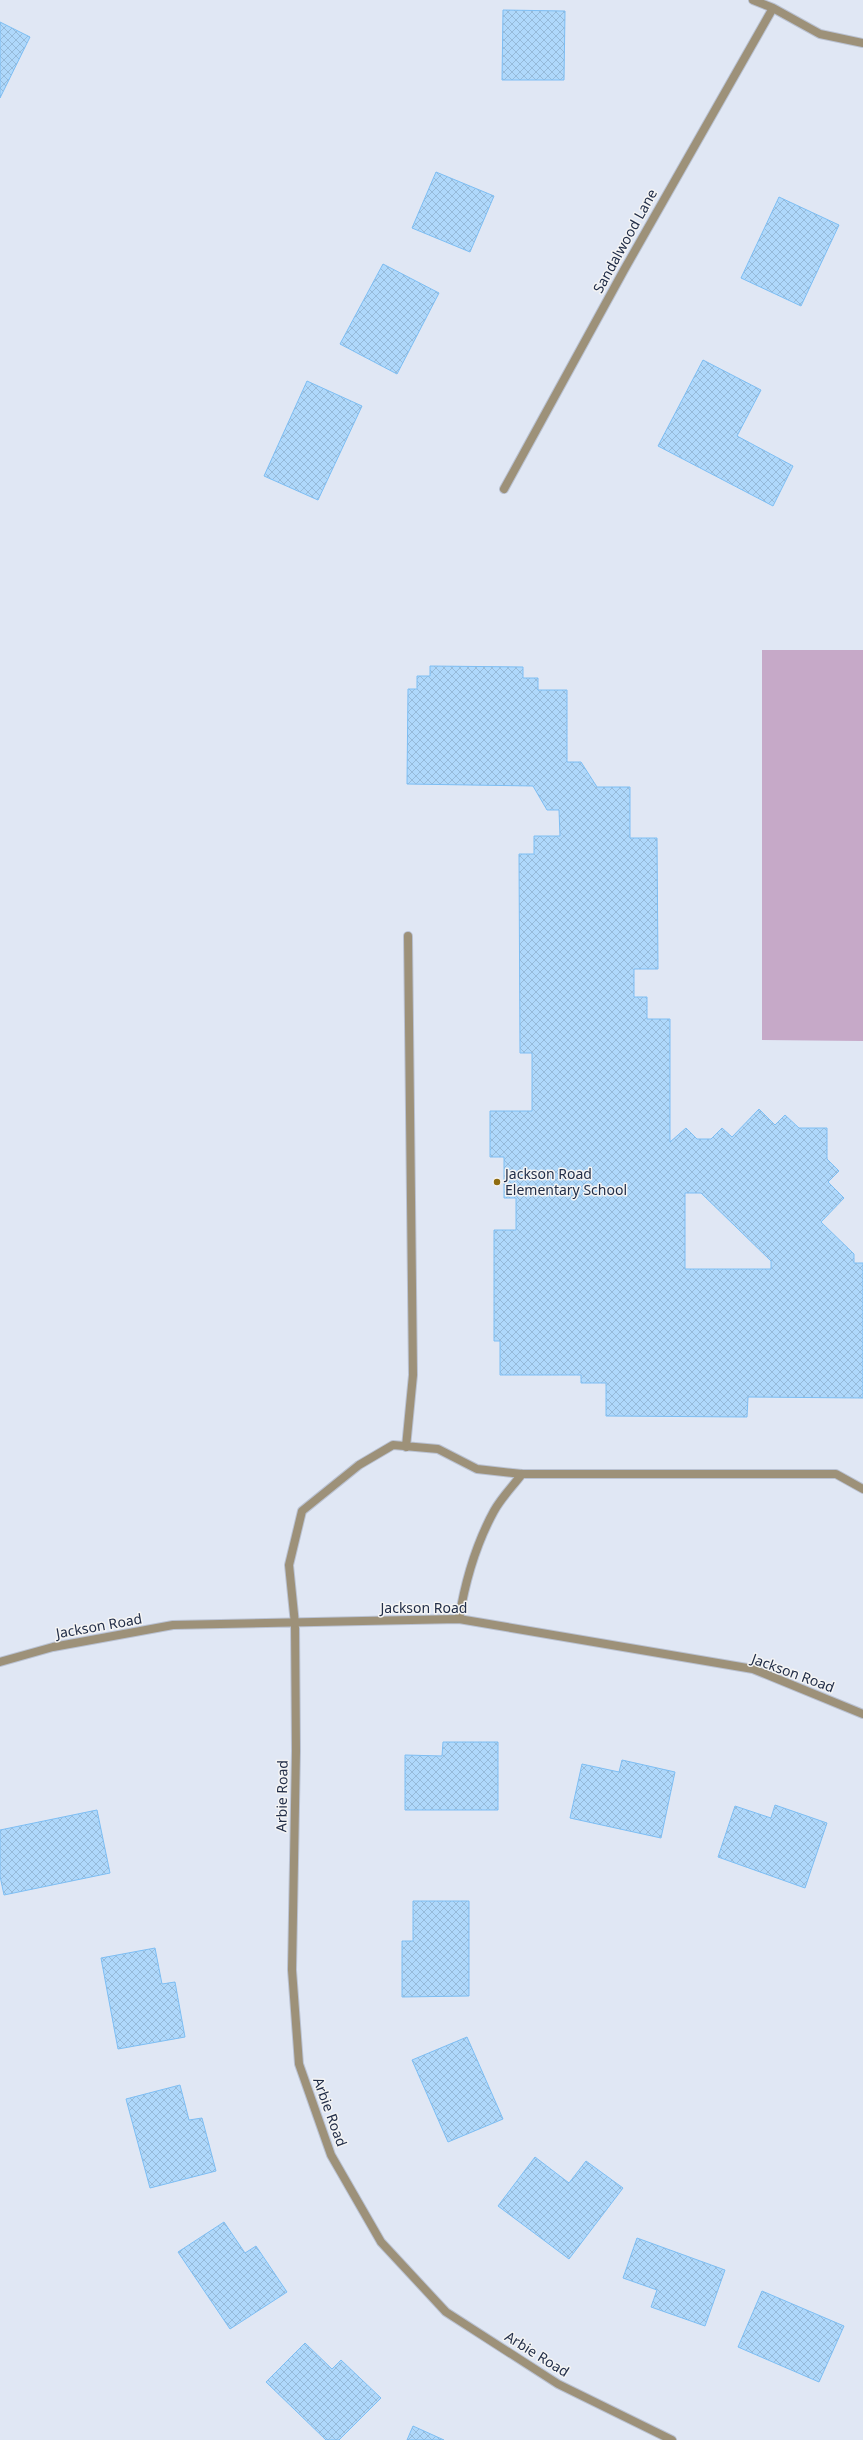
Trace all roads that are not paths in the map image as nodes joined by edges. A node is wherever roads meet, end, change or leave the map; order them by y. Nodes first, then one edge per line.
1 (753, 0) edge
2 (773, 8) junction
3 (863, 43) edge
4 (504, 489) dead end
5 (408, 936) dead end
6 (406, 1447) junction
7 (522, 1474) junction
8 (863, 1489) edge
9 (459, 1619) junction
10 (295, 1624) junction
11 (0, 1662) edge
12 (863, 1714) edge
13 (672, 2440) edge

1 - 2 street
2 - 3 street
2 - 4 street, Sandalwood Lane
5 - 6 street
6 - 7 street, Arbie Road
6 - 10 street, Arbie Road
7 - 8 street, Arbie Road
7 - 9 street
9 - 10 street, Jackson Road
9 - 12 street, Jackson Road
10 - 11 street, Jackson Road
10 - 13 street, Arbie Road

